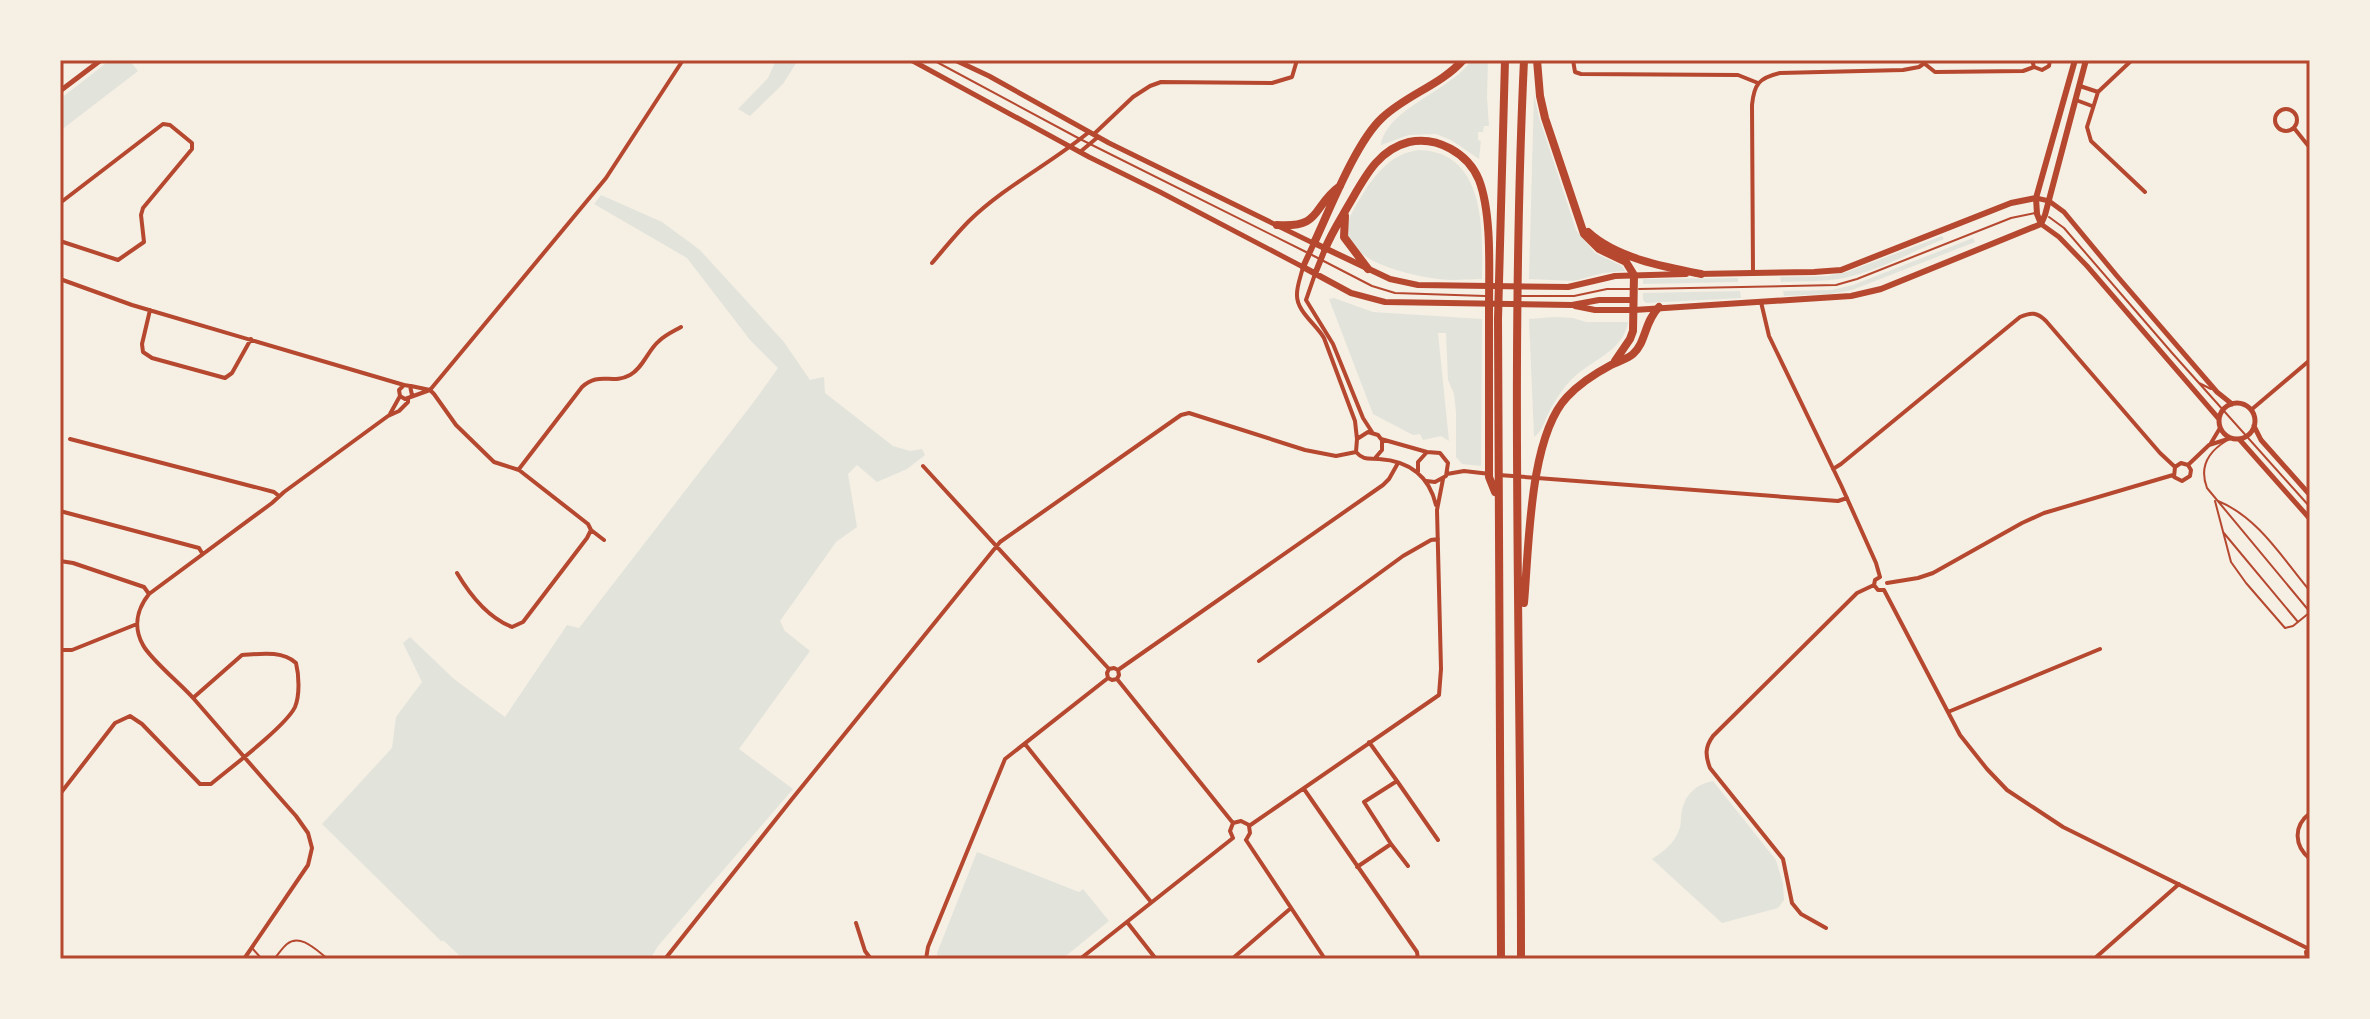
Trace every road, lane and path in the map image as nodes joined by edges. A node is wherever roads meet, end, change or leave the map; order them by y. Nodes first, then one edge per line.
1 (101, 60) edge
2 (683, 60) edge
3 (911, 60) edge
4 (933, 60) edge
5 (955, 60) edge
6 (1297, 60) edge
7 (1463, 60) edge
8 (1505, 60) edge
9 (1524, 60) edge
10 (1537, 60) edge
11 (1573, 60) edge
12 (2032, 60) edge
13 (2050, 60) edge
14 (2075, 60) edge
15 (2086, 60) edge
16 (2132, 60) edge
17 (1927, 62) edge
18 (2034, 67) junction
19 (1758, 83) junction
20 (2080, 86) junction
21 (60, 91) edge
22 (2098, 92) junction
23 (2076, 100) junction
24 (2093, 106) junction
25 (2294, 128) junction
26 (1094, 134) junction
27 (1080, 139) junction
28 (1089, 144) junction
29 (1070, 147) junction
30 (2310, 148) edge
31 (1080, 152) junction
32 (1341, 185) junction
33 (2145, 192) dead end
34 (2036, 198) junction
35 (2049, 201) junction
36 (60, 203) edge
37 (1347, 208) junction
38 (2037, 214) junction
39 (2045, 215) junction
40 (2041, 224) junction
41 (1277, 225) junction
42 (1581, 225) junction
43 (60, 241) edge
44 (1314, 243) junction
45 (1325, 249) junction
46 (1309, 254) junction
47 (1321, 260) junction
48 (932, 263) dead end
49 (1303, 267) junction
50 (1368, 269) junction
51 (1753, 273) junction
52 (1315, 274) junction
53 (1701, 274) junction
54 (1634, 275) junction
55 (60, 279) edge
56 (1634, 289) junction
57 (1503, 296) dead end
58 (1517, 296) dead end
59 (1761, 302) junction
60 (1634, 305) junction
61 (1659, 307) junction
62 (150, 310) junction
63 (681, 327) dead end
64 (251, 339) junction
65 (2310, 360) edge
66 (1612, 364) junction
67 (387, 381) junction
68 (2198, 383) junction
69 (407, 386) junction
70 (430, 390) junction
71 (2217, 392) junction
72 (399, 394) junction
73 (410, 397) junction
74 (2232, 404) junction
75 (2223, 410) junction
76 (2251, 410) junction
77 (388, 416) junction
78 (2219, 419) junction
79 (2254, 426) junction
80 (2220, 428) junction
81 (1372, 432) junction
82 (2248, 436) junction
83 (2231, 438) junction
84 (70, 439) dead end
85 (1357, 439) junction
86 (1381, 439) junction
87 (2239, 439) junction
88 (2209, 445) junction
89 (1356, 452) junction
90 (1427, 452) junction
91 (1375, 459) junction
92 (1398, 463) junction
93 (1448, 463) junction
94 (2188, 465) junction
95 (923, 466) dead end
96 (2175, 467) junction
97 (1833, 469) junction
98 (519, 470) junction
99 (1464, 471) junction
100 (1418, 472) junction
101 (2173, 475) junction
102 (1445, 477) junction
103 (1426, 481) junction
104 (2310, 495) edge
105 (279, 496) junction
106 (1497, 496) junction
107 (1847, 498) junction
108 (2214, 500) junction
109 (2310, 507) edge
110 (1437, 510) junction
111 (60, 511) edge
112 (2310, 519) edge
113 (591, 530) junction
114 (2222, 531) junction
115 (1438, 539) junction
116 (604, 540) dead end
117 (996, 547) junction
118 (203, 554) junction
119 (60, 561) edge
120 (457, 573) dead end
121 (1880, 577) junction
122 (1887, 583) junction
123 (1874, 585) junction
124 (1884, 590) junction
125 (2310, 591) edge
126 (149, 594) junction
127 (2310, 612) edge
128 (2298, 622) junction
129 (137, 624) junction
130 (1520, 643) junction
131 (2100, 649) dead end
132 (60, 650) edge
133 (1259, 661) dead end
134 (1109, 669) junction
135 (1118, 670) junction
136 (1108, 678) junction
137 (1117, 679) junction
138 (193, 698) junction
139 (1948, 712) junction
140 (1369, 742) junction
141 (1025, 744) junction
142 (244, 758) junction
143 (1397, 781) junction
144 (1304, 789) junction
145 (60, 794) edge
146 (2310, 813) edge
147 (1233, 823) junction
148 (1249, 826) junction
149 (1233, 838) junction
150 (1246, 840) junction
151 (1438, 840) dead end
152 (1391, 844) junction
153 (2310, 859) edge
154 (1408, 866) dead end
155 (1357, 867) junction
156 (2179, 884) junction
157 (1151, 902) junction
158 (1291, 908) junction
159 (1127, 922) junction
160 (856, 923) dead end
161 (1826, 928) dead end
162 (2308, 947) edge
163 (252, 948) junction
164 (244, 959) edge
165 (261, 959) edge
166 (274, 959) edge
167 (328, 959) edge
168 (665, 959) edge
169 (871, 959) edge
170 (926, 959) edge
171 (1080, 959) edge
172 (1156, 959) edge
173 (1232, 959) edge
174 (1325, 959) edge
175 (1418, 959) edge
176 (1501, 959) edge
177 (1521, 959) edge
178 (2094, 959) edge
179 (2307, 959) edge

1 - 21 street
2 - 70 street
3 - 29 street
4 - 27 lane
5 - 26 street
6 - 26 street
7 - 32 highway
8 - 106 highway
9 - 130 highway
10 - 42 highway
11 - 19 street
12 - 18 street
13 - 18 street
14 - 34 main road
15 - 20 main road
16 - 22 street
17 - 18 street
17 - 19 street
19 - 51 street
20 - 22 street
20 - 23 main road
22 - 24 street
23 - 24 street
23 - 35 main road
24 - 33 street
25 - 25 street
25 - 30 street
26 - 27 street
26 - 28 street
26 - 41 street
27 - 28 lane
27 - 29 street
28 - 31 street
28 - 46 lane
29 - 31 street
29 - 48 street
31 - 49 street
32 - 41 highway
32 - 44 highway
34 - 35 street
34 - 38 main road
34 - 51 main road
35 - 39 main road
35 - 71 street
36 - 43 street
37 - 45 highway
37 - 50 highway
37 - 106 highway
38 - 39 lane
38 - 40 main road
38 - 56 lane
39 - 40 main road
39 - 68 lane
40 - 59 main road
40 - 78 street
41 - 44 street
42 - 53 highway
42 - 54 highway
44 - 45 main road
44 - 46 main road
45 - 47 main road
45 - 50 main road
46 - 47 lane
46 - 49 main road
47 - 52 main road
47 - 57 lane
49 - 52 main road
49 - 85 street
50 - 54 main road
51 - 53 main road
52 - 60 main road
52 - 81 street
53 - 54 main road
54 - 56 highway
55 - 62 street
56 - 58 lane
56 - 60 highway
59 - 61 main road
59 - 97 street
60 - 61 main road
60 - 66 highway
61 - 66 highway
62 - 64 street
62 - 64 street
63 - 98 street
64 - 67 street
65 - 76 street
66 - 130 highway
67 - 69 street
67 - 72 street
68 - 71 lane
68 - 75 lane
69 - 70 street
69 - 72 street
69 - 73 street
70 - 73 street
70 - 98 street
71 - 74 street
72 - 73 street
72 - 77 street
73 - 77 street
74 - 75 street
74 - 76 street
75 - 78 street
75 - 82 lane
76 - 79 street
77 - 105 street
78 - 80 street
79 - 82 street
79 - 104 street
80 - 83 street
80 - 88 street
81 - 85 street
81 - 86 street
82 - 87 street
82 - 109 lane
83 - 87 street
83 - 88 street
83 - 108 lane
84 - 105 street
85 - 89 street
86 - 90 street
86 - 91 street
87 - 112 street
88 - 94 street
89 - 91 street
89 - 117 street
90 - 93 street
90 - 100 street
91 - 92 street
92 - 100 street
92 - 135 street
93 - 99 street
93 - 102 street
94 - 96 street
94 - 101 street
95 - 117 street
96 - 97 street
96 - 101 street
97 - 107 street
98 - 113 street
99 - 102 street
99 - 107 street
100 - 103 street
101 - 122 street
102 - 103 street
102 - 110 street
103 - 110 street
105 - 118 street
106 - 176 highway
107 - 121 street
108 - 114 lane
108 - 125 lane
108 - 127 lane
110 - 115 street
111 - 118 street
113 - 116 street
113 - 120 street
114 - 128 lane
114 - 128 lane
115 - 133 street
115 - 140 street
117 - 134 street
117 - 168 street
118 - 126 street
119 - 126 street
121 - 122 street
121 - 123 street
122 - 124 street
123 - 124 street
123 - 161 street
124 - 139 street
126 - 129 street
127 - 128 lane
129 - 132 street
129 - 138 street
130 - 177 highway
131 - 139 street
134 - 135 street
134 - 136 street
135 - 137 street
136 - 137 street
136 - 141 street
137 - 147 street
138 - 142 street
138 - 142 street
139 - 156 street
140 - 143 street
140 - 144 street
141 - 157 street
141 - 170 street
142 - 145 street
142 - 163 street
143 - 151 street
143 - 152 street
144 - 148 street
144 - 155 street
146 - 153 street
147 - 148 street
147 - 149 street
148 - 150 street
149 - 150 street
149 - 157 street
150 - 158 street
152 - 154 street
152 - 155 street
155 - 175 street
156 - 162 street
156 - 178 street
157 - 159 street
158 - 173 street
158 - 174 street
159 - 171 street
159 - 172 street
160 - 169 street
162 - 179 street
163 - 164 street
163 - 165 lane
166 - 167 lane

